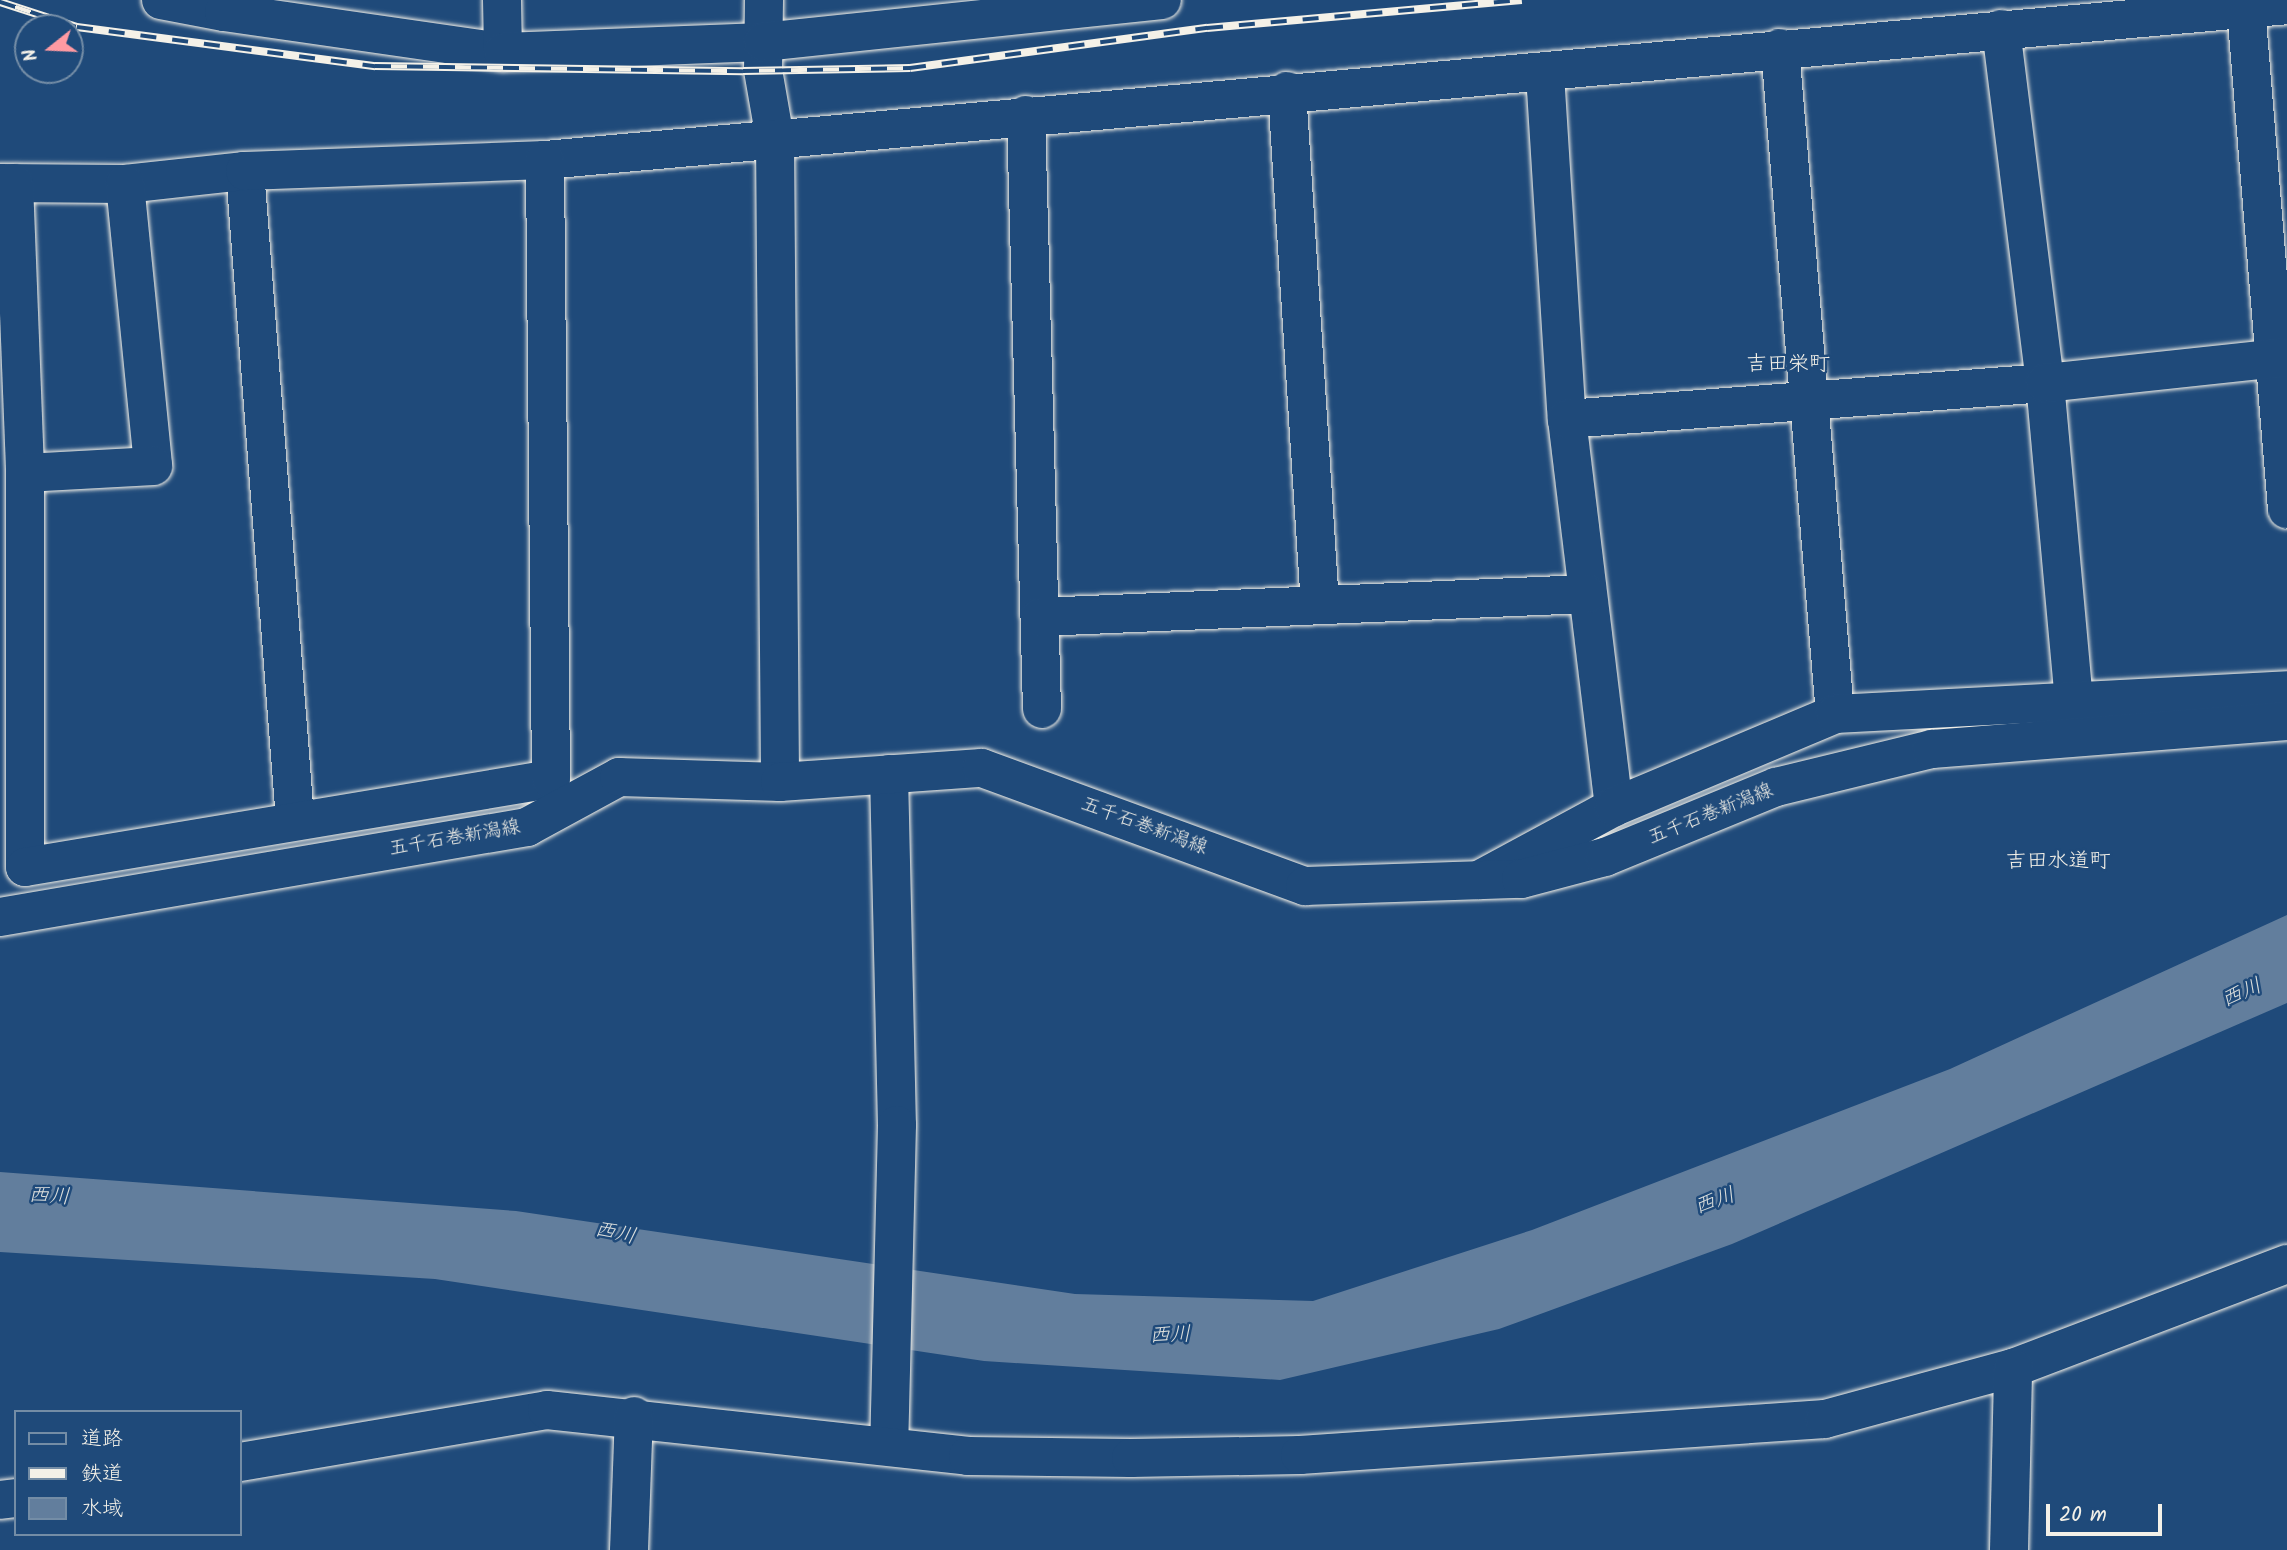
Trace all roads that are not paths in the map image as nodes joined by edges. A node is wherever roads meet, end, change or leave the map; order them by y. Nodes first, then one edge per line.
1 (161, 0) edge
2 (502, 0) edge
3 (764, 0) edge
4 (1162, 0) edge
5 (1109, 2) edge
6 (2287, 5) edge
7 (224, 6) edge
8 (2246, 8) junction
9 (2001, 29) junction
10 (763, 42) junction
11 (1780, 48) junction
12 (503, 52) junction
13 (1545, 74) junction
14 (1287, 91) junction
15 (1026, 115) junction
16 (775, 139) junction
17 (545, 160) junction
18 (246, 171) junction
19 (7, 183) edge
20 (125, 184) junction
21 (2279, 357) edge
22 (2045, 383) junction
23 (1810, 398) junction
24 (1567, 419) junction
25 (25, 473) junction
26 (2287, 509) edge
27 (12, 563) edge
28 (1587, 594) junction
29 (1320, 605) junction
30 (1040, 617) junction
31 (2287, 690) edge
32 (2074, 704) junction
33 (1042, 709) dead end
34 (1835, 714) junction
35 (2287, 721) edge
36 (889, 774) junction
37 (780, 782) junction
38 (1614, 807) junction
39 (295, 820) junction
40 (1479, 880) junction
41 (0, 917) edge
42 (2287, 1264) edge
43 (2013, 1367) junction
44 (634, 1416) junction
45 (889, 1446) junction
46 (242, 1462) edge
47 (629, 1550) edge
48 (2009, 1550) edge

1 - 7 street
2 - 12 street
3 - 10 street
4 - 5 street
5 - 10 street
6 - 8 street
7 - 12 street
8 - 9 street
8 - 21 street
9 - 11 street
9 - 22 street
10 - 12 street
10 - 16 street
11 - 13 street
11 - 23 street
13 - 14 street
13 - 24 street
14 - 15 street
14 - 29 street
15 - 16 street
15 - 30 street
16 - 17 street
16 - 37 street
17 - 18 street
17 - 39 street
18 - 20 street
18 - 39 street
19 - 20 street
19 - 25 street
20 - 25 street
21 - 22 street
21 - 26 street
22 - 23 street
22 - 32 street
23 - 24 street
23 - 34 street
24 - 28 street
25 - 27 street
27 - 39 street
28 - 29 street
28 - 38 street
29 - 30 street
30 - 33 street
31 - 32 street
32 - 34 street
34 - 38 street
35 - 40 street, 五千石巻新潟線
36 - 37 street, 五千石巻新潟線
36 - 40 street, 五千石巻新潟線
36 - 45 street
37 - 41 street, 五千石巻新潟線
38 - 40 street
42 - 43 street
43 - 45 street
43 - 48 street
44 - 45 street
44 - 46 street
44 - 47 street

